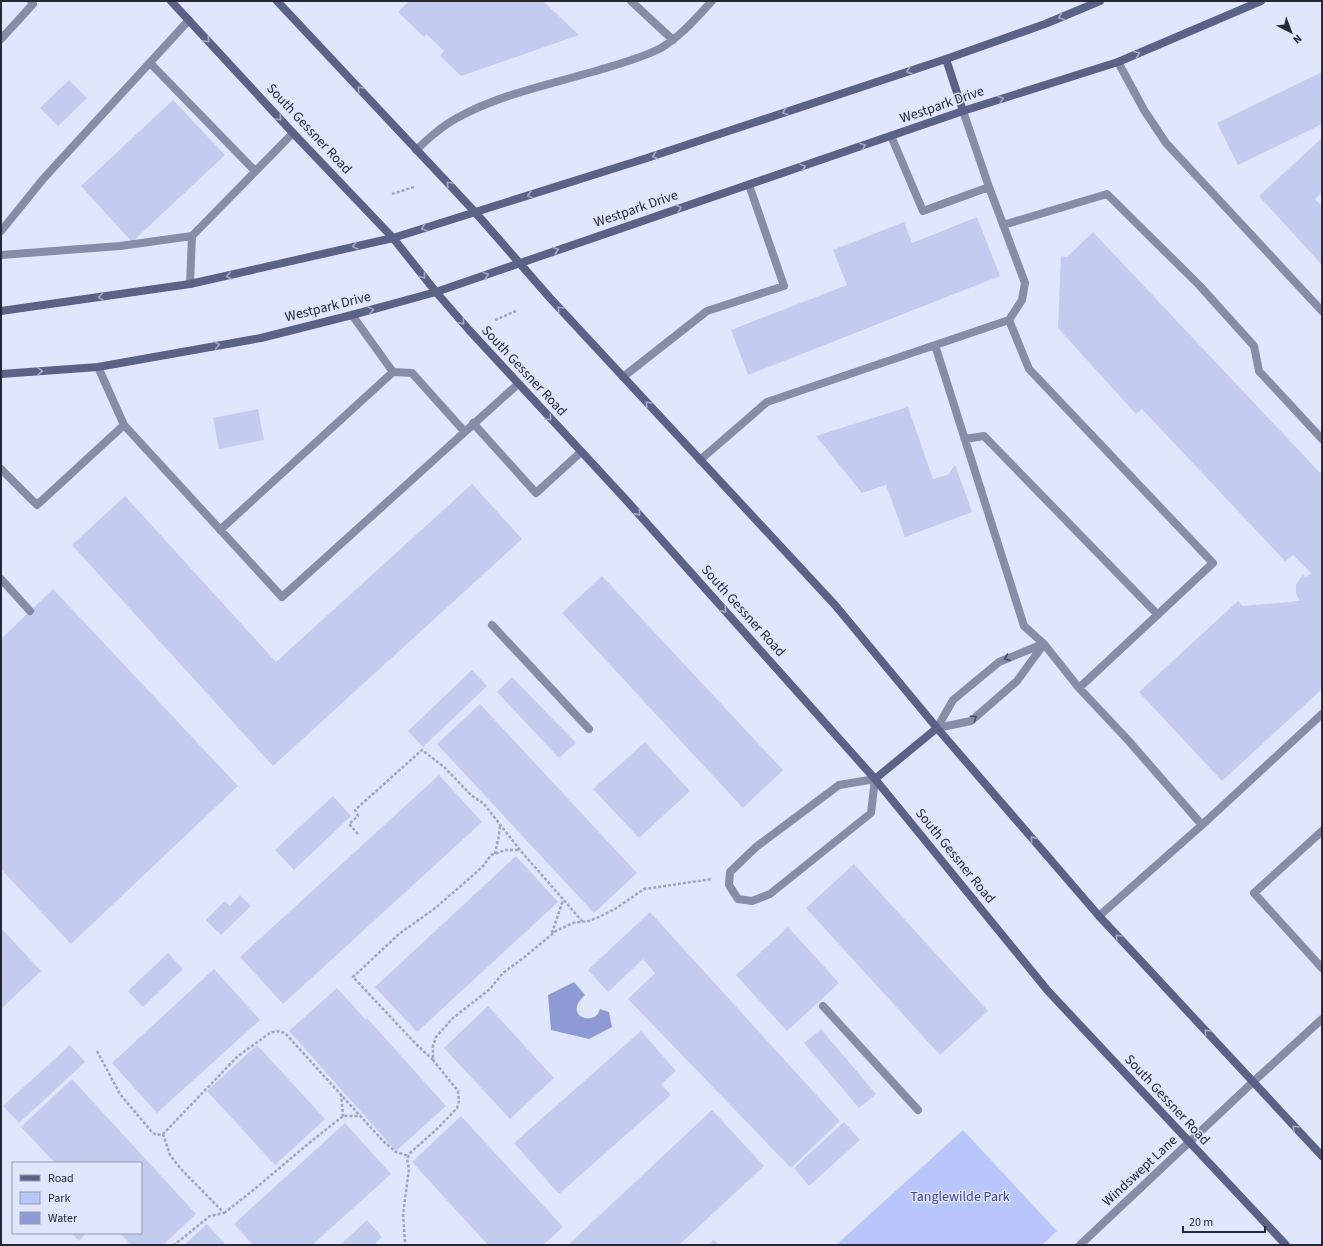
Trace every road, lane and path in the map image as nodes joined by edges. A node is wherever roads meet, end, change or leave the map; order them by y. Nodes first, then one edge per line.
1 (31, 1) edge
2 (171, 1) edge
3 (277, 1) edge
4 (632, 1) edge
5 (712, 1) edge
6 (1100, 1) edge
7 (1261, 1) edge
8 (189, 20) junction
9 (1, 39) edge
10 (673, 40) junction
11 (946, 59) junction
12 (1118, 62) junction
13 (150, 63) junction
14 (963, 111) junction
15 (293, 133) junction
16 (891, 136) junction
17 (416, 150) junction
18 (255, 171) junction
19 (749, 185) junction
20 (414, 187) dead end
21 (989, 187) junction
22 (392, 194) dead end
23 (475, 212) junction
24 (1003, 225) junction
25 (1, 231) edge
26 (192, 236) junction
27 (393, 238) junction
28 (1, 255) edge
29 (520, 263) junction
30 (190, 284) junction
31 (436, 292) junction
32 (1, 311) edge
33 (516, 311) dead end
34 (1322, 311) edge
35 (352, 315) junction
36 (495, 320) dead end
37 (1009, 320) junction
38 (935, 345) junction
39 (98, 367) junction
40 (393, 372) junction
41 (1, 374) edge
42 (623, 377) junction
43 (518, 384) junction
44 (473, 423) junction
45 (124, 425) junction
46 (464, 431) junction
47 (965, 439) junction
48 (1322, 439) edge
49 (581, 452) junction
50 (700, 460) junction
51 (1, 469) edge
52 (220, 530) junction
53 (1, 579) edge
54 (30, 611) dead end
55 (1158, 615) junction
56 (492, 625) dead end
57 (1044, 644) junction
58 (1080, 688) junction
59 (1322, 714) edge
60 (937, 728) junction
61 (589, 729) dead end
62 (875, 779) junction
63 (500, 825) junction
64 (1202, 825) junction
65 (1322, 831) edge
66 (358, 834) dead end
67 (520, 850) junction
68 (494, 854) junction
69 (730, 876) junction
70 (563, 900) junction
71 (1098, 916) junction
72 (582, 922) junction
73 (552, 934) junction
74 (1322, 968) edge
75 (823, 1006) dead end
76 (1322, 1019) edge
77 (97, 1051) dead end
78 (433, 1060) junction
79 (1253, 1082) junction
80 (341, 1094) junction
81 (918, 1110) dead end
82 (343, 1116) junction
83 (361, 1116) junction
84 (163, 1134) junction
85 (1188, 1142) junction
86 (409, 1156) junction
87 (1322, 1156) edge
88 (224, 1213) junction
89 (405, 1242) dead end
90 (174, 1245) edge
91 (1080, 1245) edge
92 (1286, 1245) edge

1 - 9 street
2 - 8 main road, South Gessner Road
17 -> 3 main road
4 - 10 street
5 - 10 street
6 -> 11 main road
12 -> 7 main road, Westpark Drive
8 - 13 street
8 -> 15 main road, South Gessner Road
10 - 17 street
11 - 14 main road
11 -> 23 main road
14 -> 12 main road, Westpark Drive
12 - 34 street
13 - 18 street
13 - 25 street
14 - 16 main road, Westpark Drive
14 - 21 street
15 - 18 street
15 - 27 main road, South Gessner Road
19 -> 16 main road, Westpark Drive
16 - 21 street
23 -> 17 main road
18 - 26 street
29 -> 19 main road, Westpark Drive
19 - 42 street
20 - 22 path
21 - 24 street
23 -> 27 main road
23 - 29 main road
24 - 37 street
24 - 48 street
26 - 28 street
26 - 30 street
27 -> 30 main road
27 -> 31 main road, South Gessner Road
31 -> 29 main road, Westpark Drive
42 -> 29 main road
30 -> 32 main road
35 -> 31 main road, Westpark Drive
31 -> 43 main road, South Gessner Road
33 - 36 path
39 -> 35 main road, Westpark Drive
35 - 40 street
37 - 38 street
37 - 55 street
38 - 47 street
38 - 50 street
41 -> 39 main road, Westpark Drive
39 - 45 street
40 - 46 street
40 - 52 street
50 -> 42 main road
43 - 44 street
43 -> 49 main road, South Gessner Road
44 - 46 street
44 - 49 street
45 - 51 street
45 - 52 street
46 - 52 street
47 - 55 street
47 - 57 street
49 -> 62 main road, South Gessner Road
50 - 60 main road
53 - 54 street
55 - 58 street
56 - 61 street
57 - 58 street
57 -> 60 street
60 -> 57 street
58 - 64 street
59 - 64 street
60 - 62 main road
71 -> 60 main road
62 - 69 street
62 - 69 street
62 - 85 main road, South Gessner Road
63 - 66 path
63 - 67 path
63 - 68 path
64 - 71 street
65 - 74 street
67 - 68 path
67 - 70 path
68 - 78 path
69 - 72 path
70 - 72 path
70 - 73 path
79 -> 71 main road
72 - 73 path
73 - 78 path
75 - 81 street
76 - 79 street, Windswept Lane
77 - 84 path
78 - 86 path
79 - 85 street, Windswept Lane
87 -> 79 main road
80 - 82 path
80 - 83 path
80 - 84 path
82 - 83 path
82 - 88 path
83 - 86 path
84 - 88 path
85 - 91 street, Windswept Lane
85 - 92 main road, South Gessner Road
86 - 89 path
88 - 90 path

